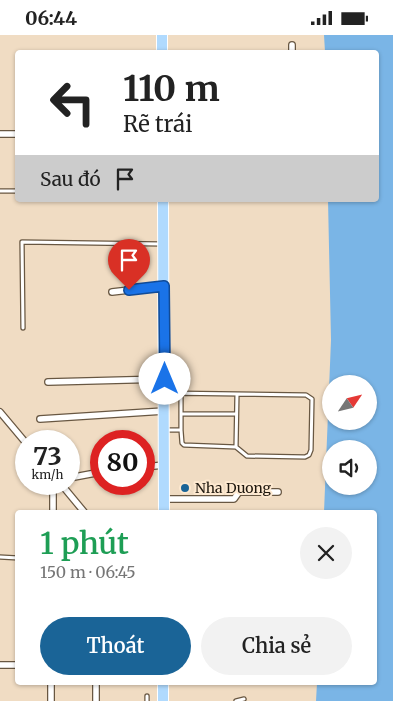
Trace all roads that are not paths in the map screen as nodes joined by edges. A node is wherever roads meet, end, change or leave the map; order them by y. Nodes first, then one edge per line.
1 (162, 35) edge
2 (292, 45) dead end
3 (162, 50) edge
4 (292, 50) edge
5 (0, 133) edge
6 (15, 134) edge
7 (0, 191) edge
8 (15, 191) edge
9 (163, 202) edge
10 (164, 244) junction
11 (164, 286) junction
12 (112, 292) dead end
13 (23, 327) dead end
14 (165, 379) junction
15 (48, 382) dead end
16 (165, 393) junction
17 (181, 394) junction
18 (236, 394) junction
19 (164, 411) junction
20 (0, 412) edge
21 (181, 414) junction
22 (236, 414) junction
23 (40, 419) dead end
24 (15, 430) edge
25 (164, 430) junction
26 (181, 431) junction
27 (236, 447) junction
28 (164, 465) junction
29 (155, 466) edge
30 (278, 492) dead end
31 (53, 495) edge
32 (70, 495) edge
33 (164, 499) junction
34 (53, 510) edge
35 (83, 510) edge
36 (164, 510) edge
37 (0, 557) edge
38 (15, 558) edge
39 (0, 665) edge
40 (15, 665) edge
41 (51, 685) edge
42 (96, 685) edge
43 (163, 685) edge
44 (147, 696) dead end
45 (244, 699) dead end
46 (51, 701) edge
47 (96, 701) edge
48 (147, 701) edge
49 (163, 701) edge
50 (236, 701) edge

1 - 3 highway
2 - 4 street
5 - 6 street
7 - 8 lane
9 - 10 highway
10 - 11 highway
10 - 13 lane
11 - 12 street
11 - 14 highway
14 - 15 street
14 - 16 highway
16 - 17 lane
16 - 19 highway
17 - 18 lane
17 - 21 lane
18 - 22 lane
18 - 27 lane
19 - 23 street
19 - 25 highway
20 - 24 street
21 - 22 lane
21 - 26 lane
22 - 27 lane
25 - 26 lane
25 - 28 highway
26 - 27 lane
28 - 29 street
28 - 33 highway
30 - 33 street
31 - 34 street
32 - 35 street
33 - 36 highway
37 - 38 lane
39 - 40 street
41 - 46 street
42 - 47 street
43 - 49 highway
44 - 48 lane
45 - 50 lane

